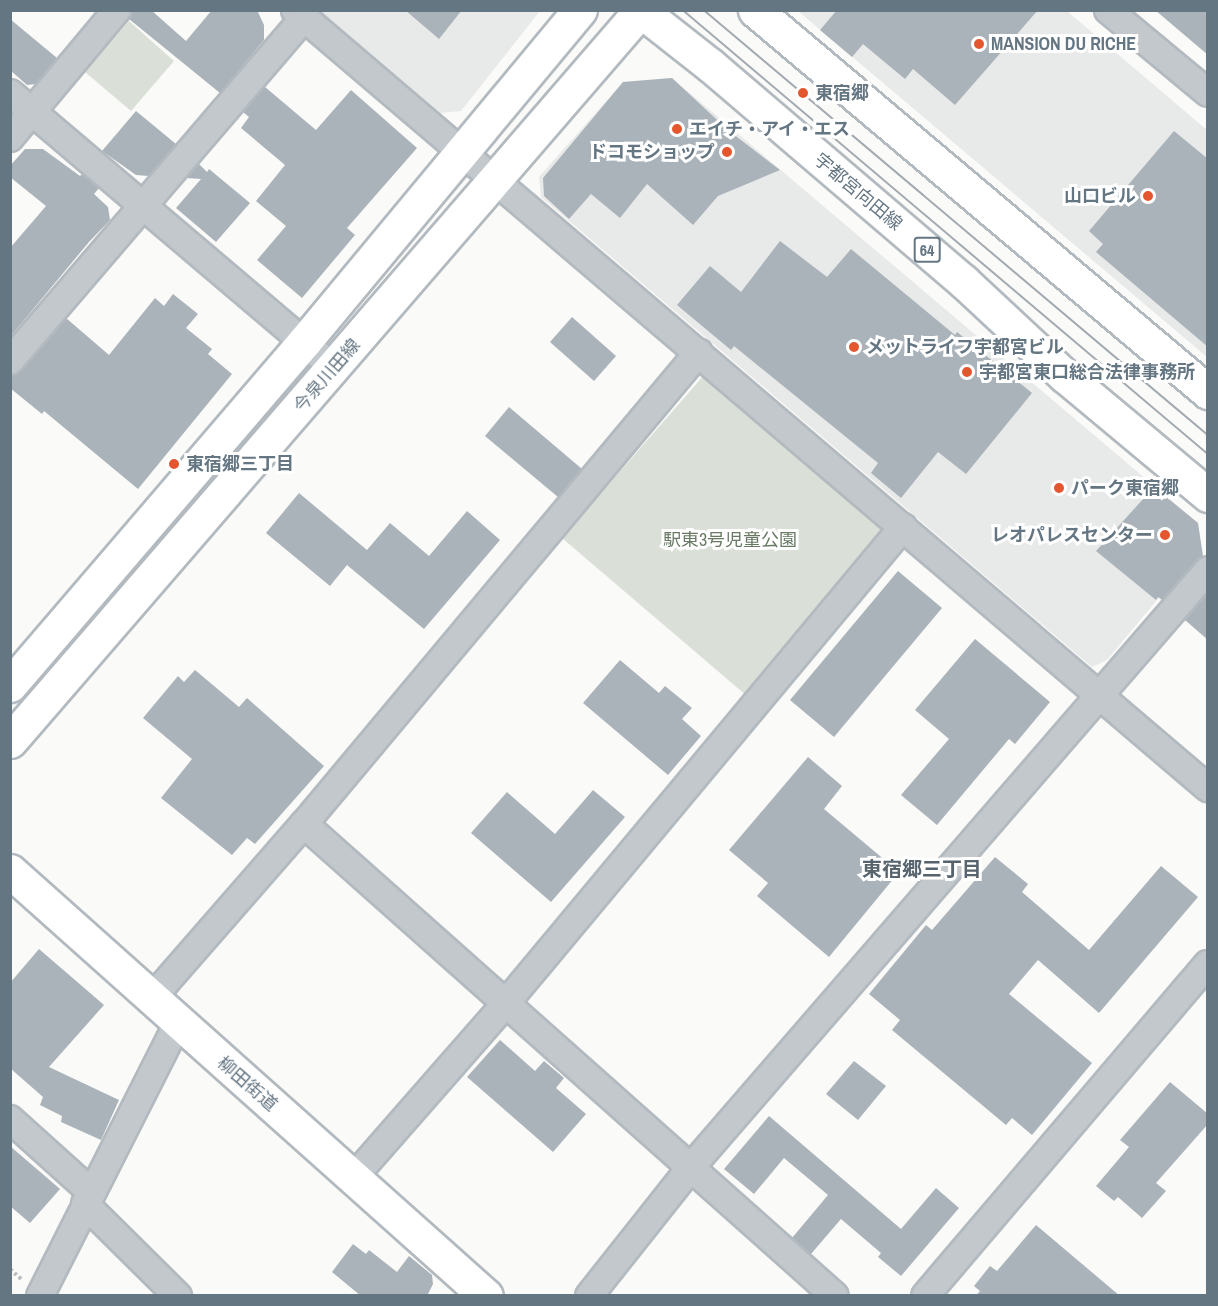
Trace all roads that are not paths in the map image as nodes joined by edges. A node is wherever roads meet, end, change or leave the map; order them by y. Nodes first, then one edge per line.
1 (117, 10) edge
2 (580, 10) edge
3 (755, 10) edge
4 (1108, 10) edge
5 (640, 11) edge
6 (299, 14) edge
7 (10, 93) edge
8 (1208, 93) edge
9 (32, 112) junction
10 (10, 138) edge
11 (461, 150) junction
12 (496, 181) junction
13 (143, 207) junction
14 (304, 342) junction
15 (699, 352) junction
16 (10, 361) edge
17 (334, 368) junction
18 (1208, 392) edge
19 (1208, 495) edge
20 (903, 526) junction
21 (1208, 570) edge
22 (10, 685) edge
23 (1098, 697) junction
24 (10, 741) edge
25 (1208, 788) edge
26 (304, 824) junction
27 (10, 871) edge
28 (1208, 964) edge
29 (152, 998) junction
30 (506, 1003) junction
31 (178, 1023) junction
32 (10, 1119) edge
33 (692, 1166) junction
34 (353, 1178) junction
35 (88, 1198) junction
36 (40, 1296) edge
37 (178, 1296) edge
38 (486, 1296) edge
39 (589, 1296) edge
40 (835, 1296) edge
41 (926, 1296) edge

1 - 9 street
2 - 11 street
3 - 18 street
4 - 8 street
5 - 12 street, 今泉川田線
5 - 19 street, 宇都宮向田線 / 64
6 - 11 street
6 - 13 street
7 - 9 street
9 - 10 street
9 - 13 street
11 - 12 street
11 - 14 street
12 - 15 street
12 - 17 street, 今泉川田線
13 - 14 street
13 - 16 street
14 - 17 street
14 - 22 street
15 - 20 street
15 - 26 street
17 - 24 street, 今泉川田線
20 - 23 street
20 - 30 street
21 - 23 street
23 - 25 street
23 - 33 street
26 - 29 street
26 - 30 street
27 - 29 street, 柳田街道
28 - 41 street
29 - 31 street, 柳田街道
30 - 33 street
30 - 34 street
31 - 34 street, 柳田街道
31 - 35 street
32 - 35 street
33 - 39 street
33 - 40 street
34 - 38 street, 柳田街道
35 - 36 street
35 - 37 street

